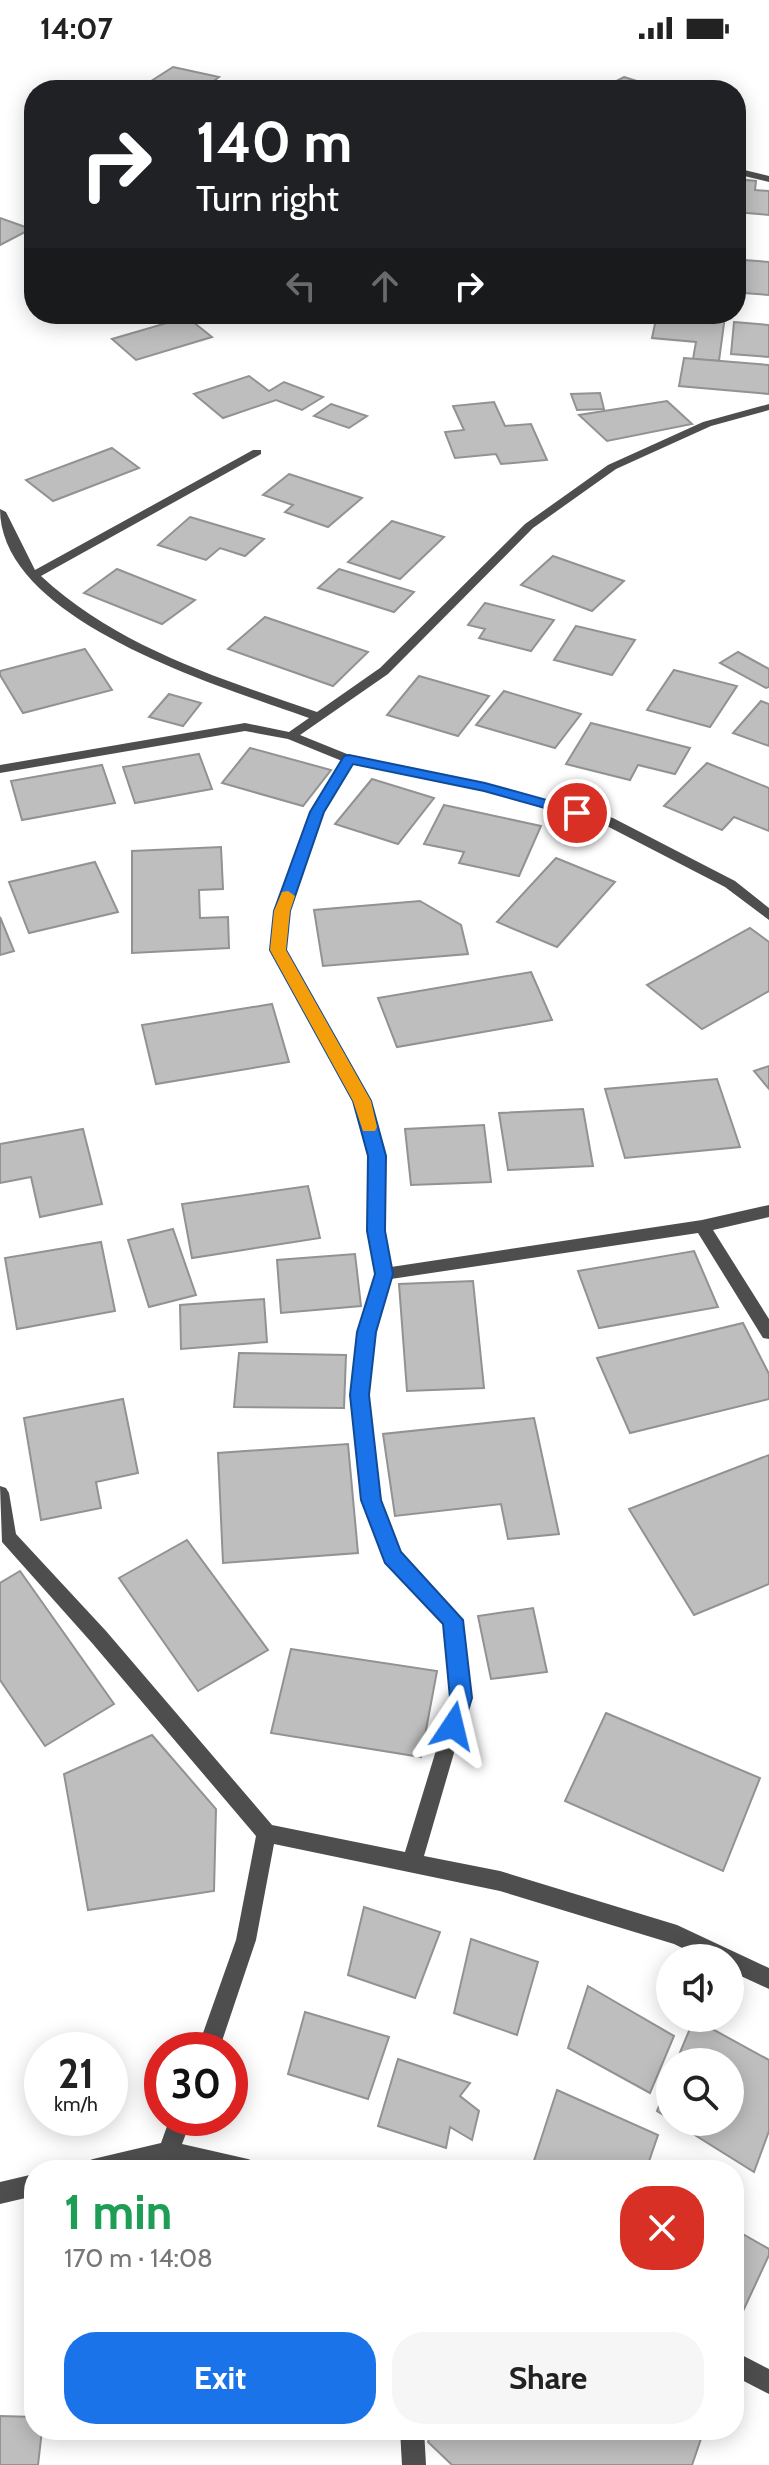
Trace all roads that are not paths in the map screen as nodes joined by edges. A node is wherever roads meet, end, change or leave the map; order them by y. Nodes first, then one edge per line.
1 (746, 173) edge
2 (769, 179) edge
3 (769, 407) edge
4 (257, 452) dead end
5 (0, 512) edge
6 (34, 575) junction
7 (319, 717) junction
8 (291, 736) junction
9 (349, 759) junction
10 (0, 769) edge
11 (769, 915) edge
12 (769, 1211) edge
13 (702, 1226) junction
14 (384, 1274) junction
15 (769, 1333) edge
16 (0, 1493) edge
17 (266, 1833) junction
18 (412, 1863) junction
19 (696, 1944) edge
20 (744, 1967) edge
21 (769, 1979) edge
22 (214, 2032) edge
23 (174, 2136) edge
24 (168, 2152) junction
25 (135, 2160) edge
26 (204, 2160) edge
27 (24, 2187) edge
28 (0, 2193) edge
29 (744, 2368) edge
30 (769, 2382) edge
31 (413, 2440) edge
32 (414, 2465) edge

1 - 2 street
3 - 7 street
4 - 6 street
5 - 6 street
6 - 7 street
7 - 8 street
8 - 9 street
8 - 10 street
9 - 11 street
9 - 14 street
12 - 13 street
13 - 14 street
13 - 15 street
14 - 18 street
16 - 17 street
17 - 18 street
17 - 22 street
18 - 19 street
20 - 21 street
23 - 24 street
24 - 25 street
24 - 26 street
27 - 28 street
29 - 30 street
31 - 32 street

